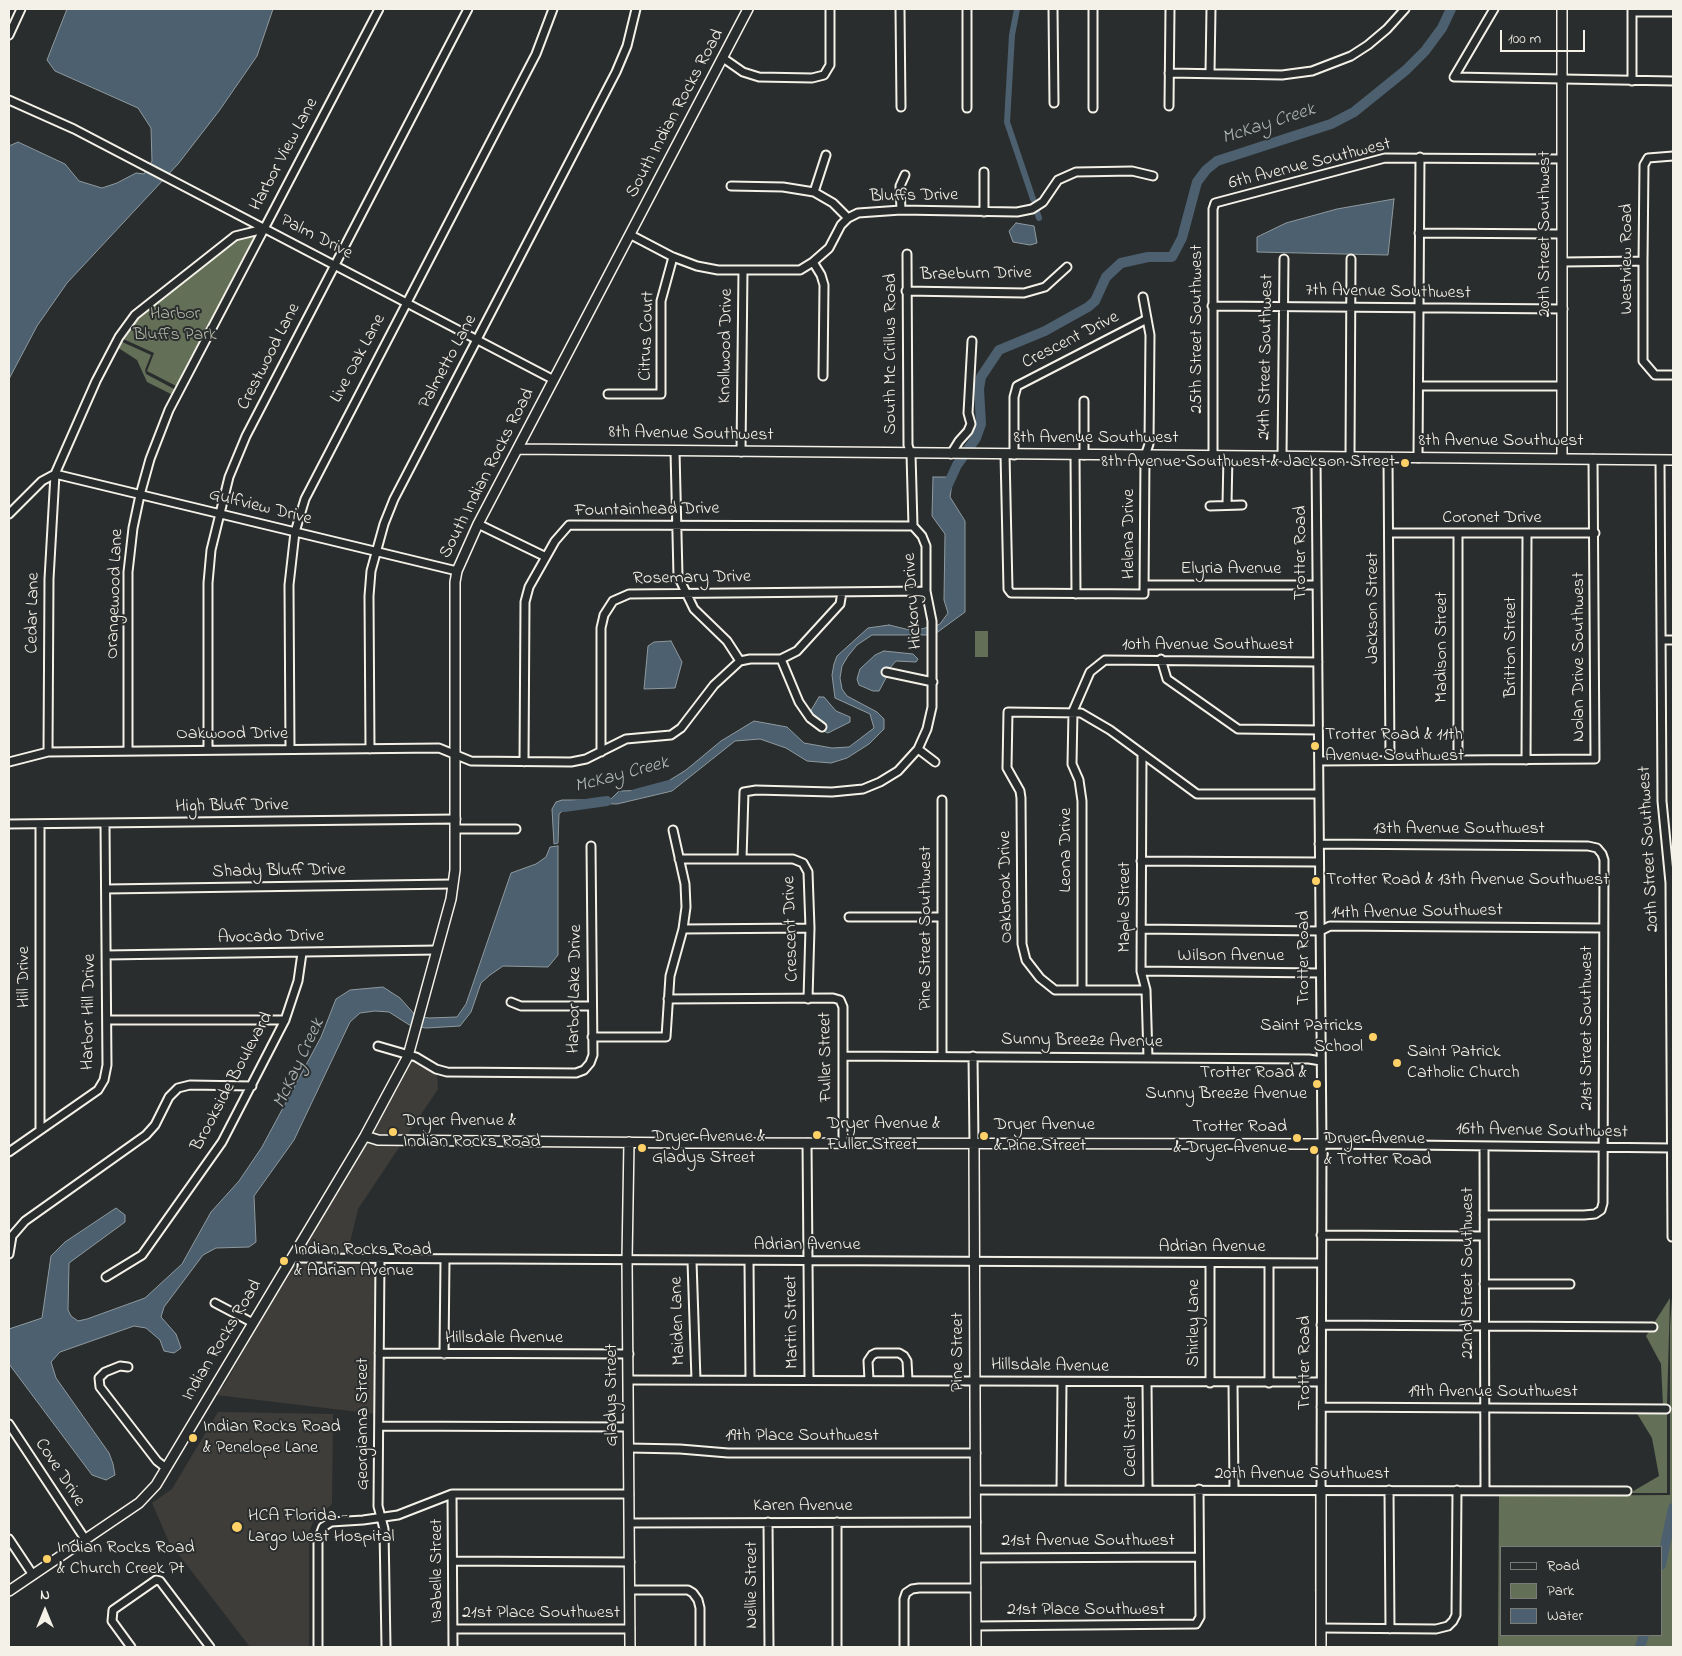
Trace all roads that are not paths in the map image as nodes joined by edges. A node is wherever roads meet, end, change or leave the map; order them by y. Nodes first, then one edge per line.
1 (20, 9) edge
2 (379, 9) edge
3 (468, 9) edge
4 (553, 9) edge
5 (636, 9) edge
6 (748, 9) edge
7 (830, 9) edge
8 (900, 9) edge
9 (967, 9) edge
10 (1053, 9) edge
11 (1092, 9) edge
12 (1170, 9) edge
13 (1211, 9) edge
14 (1404, 9) edge
15 (1494, 9) edge
16 (1562, 9) edge
17 (1632, 10) edge
18 (1673, 12) edge
19 (9, 35) edge
20 (723, 58) junction
21 (1170, 73) junction
22 (1210, 73) junction
23 (1562, 81) junction
24 (1632, 81) junction
25 (1673, 82) edge
26 (9, 100) edge
27 (1054, 103) dead end
28 (1169, 106) dead end
29 (901, 107) dead end
30 (967, 108) dead end
31 (1092, 108) dead end
32 (826, 155) dead end
33 (1673, 156) edge
34 (1420, 157) junction
35 (1562, 159) junction
36 (984, 172) dead end
37 (905, 175) dead end
38 (1153, 176) dead end
39 (731, 186) dead end
40 (814, 192) junction
41 (1215, 203) joint
42 (901, 210) junction
43 (984, 212) junction
44 (848, 218) junction
45 (264, 229) junction
46 (1419, 233) junction
47 (1562, 234) junction
48 (631, 235) junction
49 (907, 254) dead end
50 (673, 257) junction
51 (1284, 259) dead end
52 (1351, 259) dead end
53 (1643, 261) junction
54 (813, 262) junction
55 (1563, 262) junction
56 (335, 264) junction
57 (1067, 267) dead end
58 (743, 270) junction
59 (906, 291) junction
60 (1143, 296) dead end
61 (406, 303) junction
62 (1212, 306) junction
63 (1284, 306) junction
64 (1351, 308) junction
65 (1419, 308) junction
66 (1563, 309) junction
67 (1147, 319) junction
68 (477, 341) junction
69 (972, 341) dead end
70 (1673, 375) edge
71 (823, 376) dead end
72 (554, 380) junction
73 (1419, 386) junction
74 (1562, 386) junction
75 (608, 394) dead end
76 (1084, 401) dead end
77 (519, 449) junction
78 (675, 452) junction
79 (741, 452) junction
80 (912, 454) junction
81 (951, 454) junction
82 (1010, 455) junction
83 (1079, 455) junction
84 (1145, 456) junction
85 (1213, 456) junction
86 (1228, 456) junction
87 (1282, 457) junction
88 (1316, 457) junction
89 (1350, 457) junction
90 (1388, 458) junction
91 (1418, 458) junction
92 (1562, 459) junction
93 (1593, 459) junction
94 (1660, 460) junction
95 (1673, 460) edge
96 (55, 474) junction
97 (140, 495) junction
98 (1227, 504) junction
99 (1242, 505) dead end
100 (1210, 506) dead end
101 (9, 514) edge
102 (219, 514) junction
103 (478, 524) junction
104 (676, 525) junction
105 (913, 526) junction
106 (295, 532) junction
107 (1389, 533) junction
108 (1595, 533) junction
109 (1458, 534) junction
110 (1527, 534) junction
111 (376, 552) junction
112 (546, 557) junction
113 (457, 571) junction
114 (1145, 585) junction
115 (1317, 585) junction
116 (926, 591) junction
117 (842, 592) junction
118 (685, 593) junction
119 (1076, 594) junction
120 (1662, 640) junction
121 (1673, 640) edge
122 (781, 659) junction
123 (1161, 660) junction
124 (740, 661) junction
125 (1318, 662) junction
126 (886, 672) dead end
127 (933, 682) junction
128 (1073, 711) junction
129 (822, 727) dead end
130 (1318, 730) junction
131 (290, 749) junction
132 (370, 749) junction
133 (918, 749) junction
134 (128, 750) junction
135 (208, 750) junction
136 (48, 752) junction
137 (601, 752) junction
138 (1142, 755) junction
139 (456, 756) junction
140 (1390, 759) junction
141 (1458, 759) junction
142 (1526, 760) junction
143 (1319, 761) junction
144 (9, 762) edge
145 (524, 762) junction
146 (935, 762) dead end
147 (1319, 794) junction
148 (942, 800) dead end
149 (9, 824) edge
150 (40, 824) junction
151 (105, 824) junction
152 (456, 824) junction
153 (516, 828) dead end
154 (673, 830) dead end
155 (1319, 844) junction
156 (591, 846) dead end
157 (1597, 848) joint
158 (679, 859) junction
159 (742, 859) junction
160 (1142, 861) junction
161 (1319, 862) junction
162 (453, 884) junction
163 (106, 889) junction
164 (849, 917) dead end
165 (941, 917) junction
166 (810, 928) junction
167 (1603, 928) junction
168 (683, 929) junction
169 (1141, 929) junction
170 (1320, 931) junction
171 (437, 950) junction
172 (302, 953) junction
173 (106, 955) junction
174 (1141, 971) junction
175 (1320, 973) junction
176 (1082, 990) junction
177 (1146, 990) junction
178 (668, 999) junction
179 (808, 999) junction
180 (511, 1002) dead end
181 (592, 1006) junction
182 (107, 1020) junction
183 (285, 1020) junction
184 (592, 1037) junction
185 (378, 1046) dead end
186 (408, 1056) junction
187 (843, 1056) junction
188 (942, 1056) junction
189 (973, 1056) junction
190 (1148, 1058) junction
191 (1321, 1061) junction
192 (252, 1086) junction
193 (40, 1130) junction
194 (365, 1136) junction
195 (629, 1142) junction
196 (807, 1143) junction
197 (843, 1143) junction
198 (974, 1144) junction
199 (1322, 1144) junction
200 (1484, 1146) junction
201 (1603, 1148) junction
202 (1671, 1148) junction
203 (9, 1152) edge
204 (1484, 1215) junction
205 (1321, 1235) junction
206 (1484, 1236) junction
207 (1672, 1236) edge
208 (9, 1254) edge
209 (292, 1258) junction
210 (380, 1259) junction
211 (445, 1260) junction
212 (627, 1260) junction
213 (692, 1261) junction
214 (749, 1261) junction
215 (808, 1262) junction
216 (975, 1262) junction
217 (1321, 1263) junction
218 (1210, 1264) junction
219 (1269, 1264) junction
220 (106, 1276) dead end
221 (1484, 1284) junction
222 (1570, 1284) dead end
223 (215, 1303) dead end
224 (253, 1323) junction
225 (1321, 1325) junction
226 (1484, 1325) junction
227 (1653, 1327) dead end
228 (379, 1353) junction
229 (444, 1354) junction
230 (629, 1354) junction
231 (128, 1367) dead end
232 (630, 1380) junction
233 (696, 1380) junction
234 (750, 1380) junction
235 (809, 1380) junction
236 (869, 1380) junction
237 (908, 1380) junction
238 (976, 1381) junction
239 (1321, 1382) junction
240 (1062, 1383) junction
241 (1147, 1383) junction
242 (1210, 1383) junction
243 (1233, 1383) junction
244 (1269, 1383) junction
245 (1321, 1408) junction
246 (1485, 1408) junction
247 (1666, 1409) dead end
248 (9, 1424) edge
249 (379, 1426) junction
250 (628, 1427) junction
251 (629, 1448) junction
252 (976, 1453) junction
253 (166, 1468) junction
254 (1061, 1489) junction
255 (1148, 1489) junction
256 (1234, 1489) junction
257 (1320, 1489) junction
258 (976, 1490) junction
259 (1199, 1490) junction
260 (1390, 1490) junction
261 (1457, 1490) junction
262 (1485, 1490) junction
263 (1627, 1491) dead end
264 (452, 1494) junction
265 (629, 1494) junction
266 (380, 1518) junction
267 (630, 1522) junction
268 (768, 1522) junction
269 (837, 1522) junction
270 (976, 1522) junction
271 (9, 1539) edge
272 (85, 1539) junction
273 (1200, 1557) junction
274 (976, 1558) junction
275 (453, 1561) junction
276 (630, 1562) junction
277 (33, 1575) junction
278 (976, 1588) junction
279 (630, 1590) junction
280 (9, 1591) edge
281 (976, 1626) junction
282 (1321, 1628) junction
283 (453, 1629) junction
284 (630, 1629) junction
285 (1390, 1629) junction
286 (131, 1647) edge
287 (210, 1647) edge
288 (318, 1647) edge
289 (386, 1647) edge
290 (453, 1647) edge
291 (630, 1647) edge
292 (700, 1647) edge
293 (769, 1647) edge
294 (837, 1647) edge
295 (904, 1647) edge
296 (976, 1647) edge
297 (1321, 1647) edge

1 - 19 street
2 - 45 street, Harbor View Lane
3 - 56 street, Crestwood Lane
4 - 61 street, Live Oak Lane
5 - 68 street, Palmetto Lane
6 - 20 street, South Indian Rocks Road
7 - 20 street
8 - 29 street
9 - 30 street
10 - 27 street
11 - 31 street
12 - 21 street
13 - 22 street
14 - 22 street
15 - 23 street
16 - 23 street, 20th Street Southwest
17 - 18 street
17 - 24 street
20 - 48 street, South Indian Rocks Road
21 - 22 street
21 - 28 street
23 - 24 street
23 - 35 street, 20th Street Southwest
24 - 25 street
26 - 45 street, Palm Drive
32 - 40 street
33 - 53 street, Westview Road
34 - 35 street, 6th Avenue Southwest
34 - 41 street, 6th Avenue Southwest
34 - 46 street
35 - 47 street, 20th Street Southwest
36 - 43 street
37 - 42 street
38 - 43 street, Bluffs Drive
39 - 40 street
40 - 44 street
41 - 62 street, 25th Street Southwest
42 - 43 street, Bluffs Drive
42 - 44 street, Bluffs Drive
44 - 54 street, Bluffs Drive
45 - 56 street, Palm Drive
45 - 96 street, Harbor View Lane
45 - 97 street, Orangewood Lane
46 - 47 street
46 - 65 street
47 - 55 street, 20th Street Southwest
48 - 50 street, Bluffs Drive
48 - 72 street, South Indian Rocks Road
49 - 59 street, South Mc Crillus Road
50 - 58 street, Bluffs Drive
50 - 75 street, Citrus Court
51 - 63 street, 24th Street Southwest
52 - 64 street
53 - 55 street
53 - 70 street, Westview Road
54 - 58 street, Bluffs Drive
54 - 71 street
55 - 66 street, 20th Street Southwest
56 - 61 street, Palm Drive
56 - 102 street, Crestwood Lane
57 - 59 street, Braeburn Drive
58 - 79 street, Knollwood Drive
59 - 80 street, South Mc Crillus Road
60 - 67 street, Crescent Drive
61 - 68 street, Palm Drive
61 - 106 street, Live Oak Lane
62 - 63 street, 7th Avenue Southwest
62 - 85 street, 25th Street Southwest
63 - 64 street, 7th Avenue Southwest
63 - 87 street, 24th Street Southwest
64 - 65 street, 7th Avenue Southwest
64 - 89 street
65 - 66 street, 7th Avenue Southwest
65 - 73 street
66 - 74 street, 20th Street Southwest
67 - 82 street, Crescent Drive
67 - 84 street, Crescent Drive
68 - 72 street, Palm Drive
68 - 111 street, Palmetto Lane
69 - 81 street
72 - 77 street, South Indian Rocks Road
73 - 74 street
73 - 91 street
74 - 92 street, 20th Street Southwest
76 - 83 street
77 - 78 street, 8th Avenue Southwest
77 - 103 street, South Indian Rocks Road
78 - 79 street, 8th Avenue Southwest
78 - 104 street
79 - 80 street, 8th Avenue Southwest
80 - 81 street, 8th Avenue Southwest
80 - 105 street
81 - 82 street, 8th Avenue Southwest
82 - 83 street, 8th Avenue Southwest
82 - 119 street
83 - 84 street, 8th Avenue Southwest
83 - 119 street
84 - 85 street, 8th Avenue Southwest
84 - 114 street, Helena Drive
85 - 86 street, 8th Avenue Southwest
86 - 87 street, 8th Avenue Southwest
86 - 98 street
87 - 88 street, 8th Avenue Southwest
88 - 89 street, 8th Avenue Southwest
88 - 115 street, Trotter Road
89 - 90 street, 8th Avenue Southwest
90 - 91 street, 8th Avenue Southwest
90 - 107 street, Jackson Street
91 - 92 street, 8th Avenue Southwest
92 - 93 street, 8th Avenue Southwest
93 - 94 street, 8th Avenue Southwest
93 - 108 street, Nolan Drive Southwest
94 - 95 street, 8th Avenue Southwest
94 - 120 street, 20th Street Southwest
96 - 97 street, Gulfview Drive
96 - 101 street
96 - 136 street, Cedar Lane
97 - 102 street, Gulfview Drive
97 - 134 street, Orangewood Lane
98 - 99 street
98 - 100 street
102 - 106 street, Gulfview Drive
102 - 135 street, Crestwood Lane
103 - 112 street
103 - 113 street, South Indian Rocks Road
104 - 105 street, Fountainhead Drive
104 - 112 street, Fountainhead Drive
104 - 118 street
105 - 116 street, Hickory Drive
106 - 111 street, Gulfview Drive
106 - 131 street, Live Oak Lane
107 - 109 street, Coronet Drive
107 - 140 street, Jackson Street
108 - 110 street, Coronet Drive
108 - 142 street, Nolan Drive Southwest
109 - 110 street, Coronet Drive
109 - 141 street, Madison Street
110 - 142 street, Britton Street
111 - 113 street, Gulfview Drive
111 - 132 street, Palmetto Lane
112 - 145 street, Fountainhead Drive
113 - 139 street, South Indian Rocks Road
114 - 115 street, Elyria Avenue
114 - 119 street, Helena Drive
115 - 125 street, Trotter Road
116 - 117 street, Rosemary Drive
116 - 127 street, Hickory Drive
117 - 118 street, Rosemary Drive
117 - 122 street
118 - 124 street
118 - 137 street, Rosemary Drive
120 - 121 street
120 - 202 street, 20th Street Southwest
122 - 124 street
122 - 129 street
123 - 125 street, 10th Avenue Southwest
123 - 128 street, 10th Avenue Southwest
123 - 130 street
124 - 137 street, Oakwood Drive
125 - 130 street, Trotter Road
126 - 127 street
127 - 133 street, Hickory Drive
128 - 138 street
128 - 176 street, Leona Drive
128 - 176 street, Oakbrook Drive
130 - 143 street, Trotter Road
131 - 132 street, Oakwood Drive
131 - 135 street, Oakwood Drive
132 - 139 street, Oakwood Drive
133 - 146 street
133 - 159 street, Hickory Drive
134 - 135 street, Oakwood Drive
134 - 136 street, Oakwood Drive
136 - 144 street, Oakwood Drive
137 - 145 street, Oakwood Drive
138 - 147 street
138 - 160 street, Maple Street
139 - 145 street, Oakwood Drive
139 - 152 street, South Indian Rocks Road
140 - 141 street, Nolan Drive Southwest
140 - 143 street, Nolan Drive Southwest
141 - 142 street, Nolan Drive Southwest
143 - 147 street, Trotter Road
147 - 155 street, Trotter Road
148 - 165 street, Pine Street Southwest
149 - 150 street, High Bluff Drive
150 - 151 street, High Bluff Drive
150 - 193 street, Hill Drive
151 - 152 street, High Bluff Drive
151 - 163 street, Harbor Hill Drive
152 - 153 street, High Bluff Drive
152 - 162 street, South Indian Rocks Road
154 - 158 street
155 - 157 street, 13th Avenue Southwest
155 - 161 street, Trotter Road
156 - 181 street, Harbor Lake Drive
157 - 167 street, 21st Street Southwest
158 - 159 street, Crescent Drive
158 - 168 street
159 - 166 street, Crescent Drive
160 - 161 street
160 - 169 street, Maple Street
161 - 170 street, Trotter Road
162 - 163 street, Shady Bluff Drive
162 - 171 street, South Indian Rocks Road
163 - 173 street, Harbor Hill Drive
164 - 165 street
165 - 188 street, Pine Street Southwest
166 - 168 street
166 - 179 street, Crescent Drive
167 - 170 street, 14th Avenue Southwest
167 - 201 street, 21st Street Southwest
168 - 178 street
169 - 170 street, 14th Avenue Southwest
169 - 174 street, Maple Street
170 - 175 street, Trotter Road
171 - 172 street, Avocado Drive
171 - 186 street, South Indian Rocks Road
172 - 173 street, Avocado Drive
172 - 183 street, Brookside Boulevard
173 - 182 street, Harbor Hill Drive
174 - 175 street, Wilson Avenue
174 - 177 street, Maple Street
175 - 191 street, Trotter Road
176 - 177 street, Oakbrook Drive
177 - 190 street, Maple Street
178 - 179 street
178 - 184 street
179 - 187 street, Fuller Street
180 - 181 street
181 - 184 street, Harbor Lake Drive
182 - 183 street
182 - 193 street, Harbor Hill Drive
183 - 192 street, Brookside Boulevard
184 - 186 street, Harbor Lake Drive
185 - 186 street
186 - 194 street, Indian Rocks Road
187 - 188 street, Sunny Breeze Avenue
187 - 197 street, Fuller Street
188 - 189 street, Sunny Breeze Avenue
189 - 190 street, Sunny Breeze Avenue
189 - 198 street, Pine Street
190 - 191 street, Sunny Breeze Avenue
191 - 199 street, Trotter Road
192 - 208 street
192 - 220 street, Brookside Boulevard
193 - 203 street, Harbor Hill Drive
194 - 195 street
194 - 209 street, Indian Rocks Road
195 - 196 street
195 - 212 street, Gladys Street
196 - 197 street
196 - 215 street, Martin Street
197 - 198 street
198 - 199 street
198 - 216 street, Pine Street
199 - 200 street, 16th Avenue Southwest
199 - 205 street, Trotter Road
200 - 201 street, 16th Avenue Southwest
200 - 204 street, 22nd Street Southwest
201 - 202 street, 16th Avenue Southwest
201 - 204 street, 21st Street Southwest
202 - 207 street, 20th Street Southwest
204 - 206 street, 22nd Street Southwest
205 - 206 street
205 - 217 street, Trotter Road
206 - 221 street, 22nd Street Southwest
209 - 210 street, Adrian Avenue
209 - 224 street, Indian Rocks Road
210 - 211 street, Adrian Avenue
210 - 228 street, Georgianna Street
211 - 212 street, Adrian Avenue
211 - 229 street
212 - 213 street, Adrian Avenue
212 - 230 street, Gladys Street
213 - 214 street, Adrian Avenue
213 - 233 street, Maiden Lane
214 - 215 street, Adrian Avenue
214 - 234 street
215 - 216 street, Adrian Avenue
215 - 235 street, Martin Street
216 - 218 street, Adrian Avenue
216 - 238 street, Pine Street
217 - 219 street, Adrian Avenue
217 - 225 street, Trotter Road
218 - 219 street, Adrian Avenue
218 - 242 street, Shirley Lane
219 - 244 street
221 - 222 street
221 - 226 street, 22nd Street Southwest
223 - 224 street
224 - 253 street, Indian Rocks Road
225 - 226 street
225 - 239 street, Trotter Road
226 - 227 street
226 - 246 street, 22nd Street Southwest
228 - 229 street, Hillsdale Avenue
228 - 249 street, Georgianna Street
229 - 230 street, Hillsdale Avenue
230 - 232 street, Gladys Street
231 - 253 street
232 - 233 street, Hillsdale Avenue
232 - 250 street, Gladys Street
233 - 234 street, Hillsdale Avenue
234 - 235 street, Hillsdale Avenue
235 - 236 street, Hillsdale Avenue
236 - 237 street, Hillsdale Avenue
236 - 237 street
237 - 238 street, Hillsdale Avenue
238 - 240 street, Hillsdale Avenue
238 - 252 street, Pine Street
239 - 244 street, Hillsdale Avenue
239 - 245 street, Trotter Road
240 - 241 street, Hillsdale Avenue
240 - 254 street
241 - 242 street, Hillsdale Avenue
241 - 255 street, Cecil Street
242 - 243 street, Hillsdale Avenue
243 - 244 street, Hillsdale Avenue
243 - 256 street
245 - 246 street, 19th Avenue Southwest
245 - 257 street, Trotter Road
246 - 247 street, 19th Avenue Southwest
246 - 262 street, 22nd Street Southwest
248 - 272 street, Cove Drive
249 - 250 street
249 - 266 street, Georgianna Street
250 - 251 street, Gladys Street
251 - 252 street, 19th Place Southwest
251 - 265 street, Gladys Street
252 - 258 street, Pine Street
253 - 272 street, Indian Rocks Road
254 - 255 street, 20th Avenue Southwest
254 - 258 street, 20th Avenue Southwest
255 - 259 street, 20th Avenue Southwest
256 - 257 street, 20th Avenue Southwest
256 - 259 street, 20th Avenue Southwest
257 - 260 street, 20th Avenue Southwest
257 - 282 street
258 - 270 street, Pine Street
259 - 273 street
260 - 261 street, 20th Avenue Southwest
260 - 285 street
261 - 262 street, 20th Avenue Southwest
261 - 285 street
262 - 263 street, 20th Avenue Southwest
264 - 265 street
264 - 266 street
264 - 275 street, Isabelle Street
265 - 267 street, Gladys Street
266 - 288 street
266 - 289 street, Georgianna Street
267 - 268 street, Karen Avenue
267 - 276 street, Gladys Street
268 - 269 street, Karen Avenue
268 - 293 street, Nellie Street
269 - 270 street, Karen Avenue
269 - 294 street
270 - 274 street, Pine Street
271 - 277 street
272 - 277 street, Indian Rocks Road
273 - 274 street, 21st Avenue Southwest
273 - 281 street, 21st Place Southwest
274 - 278 street, Pine Street
275 - 276 street
275 - 283 street, Isabelle Street
276 - 279 street, Gladys Street
277 - 280 street, Indian Rocks Road
278 - 281 street, Pine Street
278 - 295 street
279 - 284 street, Gladys Street
279 - 292 street
281 - 296 street, Pine Street
282 - 285 street
282 - 297 street
283 - 284 street, 21st Place Southwest
283 - 290 street, Isabelle Street
284 - 291 street, Gladys Street
286 - 287 street

